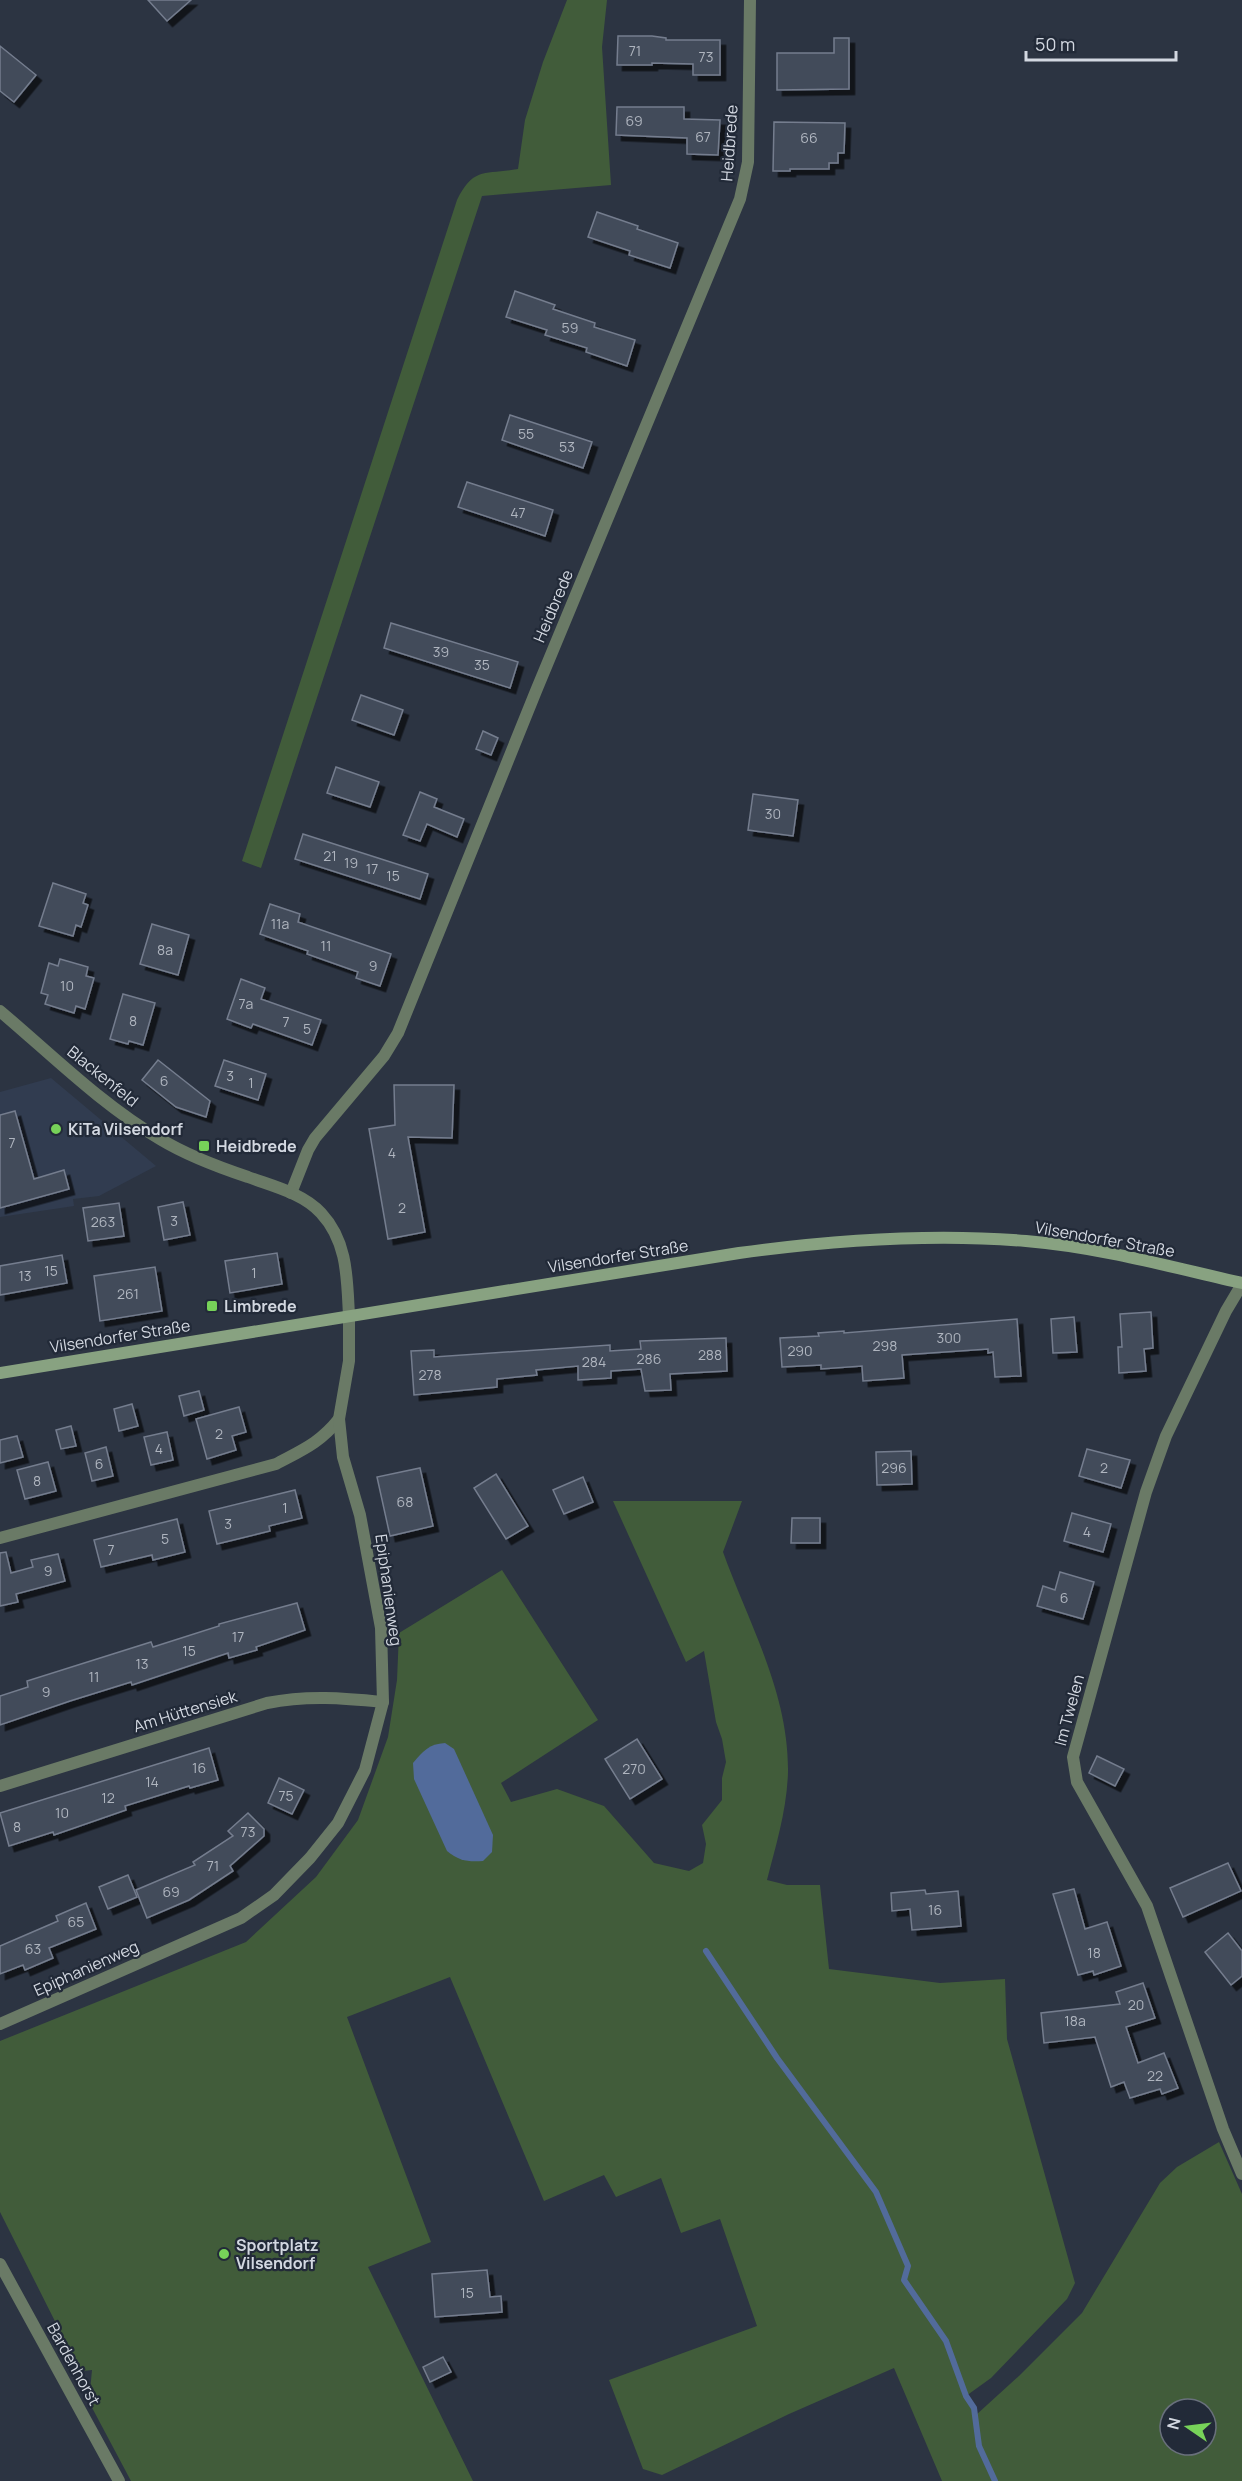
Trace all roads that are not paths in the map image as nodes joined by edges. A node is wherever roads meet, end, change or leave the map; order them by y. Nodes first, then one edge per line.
1 (750, 0) edge
2 (0, 1011) edge
3 (291, 1193) junction
4 (1242, 1283) edge
5 (349, 1316) junction
6 (0, 1373) edge
7 (339, 1419) junction
8 (0, 1538) edge
9 (383, 1702) junction
10 (0, 1786) edge
11 (0, 2024) edge
12 (1242, 2174) edge
13 (0, 2264) edge
14 (119, 2481) edge

1 - 3 street, Heidbrede
2 - 3 street, Blackenfeld
3 - 5 street, Blackenfeld
4 - 5 main road, Vilsendorfer Straße
4 - 12 street, Im Twelen
5 - 6 main road, Vilsendorfer Straße
5 - 7 street, Epiphanienweg
7 - 8 street
7 - 9 street, Epiphanienweg
9 - 10 street, Am Hüttensiek
9 - 11 street, Epiphanienweg
13 - 14 street, Bardenhorst

